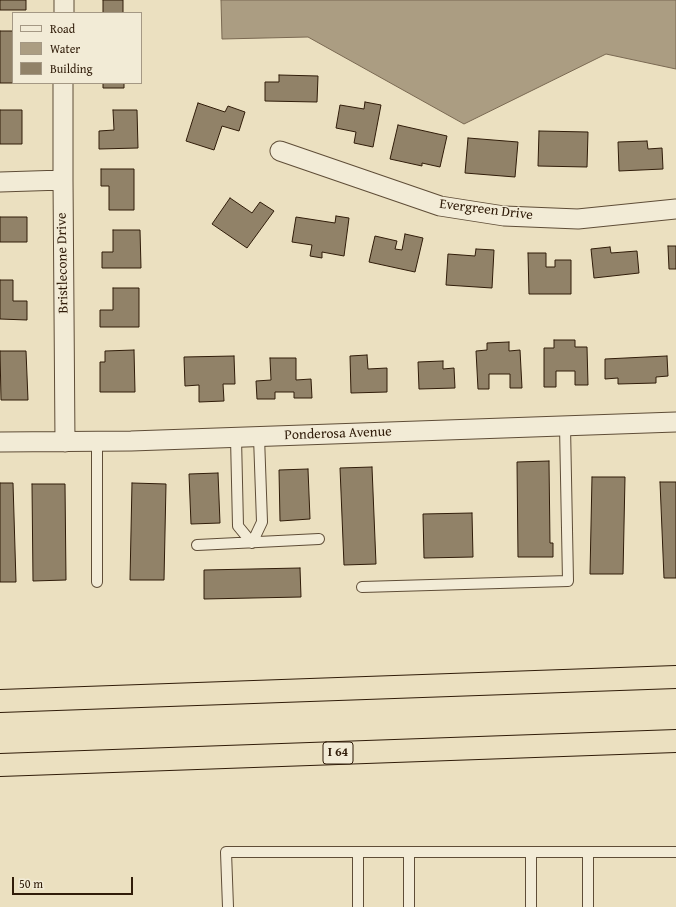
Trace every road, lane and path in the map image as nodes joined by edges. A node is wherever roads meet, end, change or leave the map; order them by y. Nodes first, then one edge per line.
1 (64, 0) edge
2 (64, 12) edge
3 (64, 84) edge
4 (280, 150) dead end
5 (63, 180) junction
6 (0, 182) edge
7 (676, 209) edge
8 (676, 422) edge
9 (565, 426) junction
10 (259, 437) junction
11 (236, 438) junction
12 (0, 442) edge
13 (65, 442) junction
14 (97, 442) junction
15 (319, 539) dead end
16 (252, 543) junction
17 (197, 545) dead end
18 (97, 582) dead end
19 (362, 587) dead end
20 (676, 677) edge
21 (0, 701) edge
22 (676, 741) edge
23 (0, 765) edge
24 (358, 852) junction
25 (409, 852) junction
26 (531, 852) junction
27 (588, 852) junction
28 (676, 852) edge
29 (228, 907) edge
30 (358, 907) edge
31 (409, 907) edge
32 (531, 907) edge
33 (588, 907) edge

1 - 2 street
3 - 5 street, Bristlecone Drive
4 - 7 street, Evergreen Drive
5 - 6 street
5 - 13 street, Bristlecone Drive
8 - 9 street, Ponderosa Avenue
9 - 10 street, Ponderosa Avenue
9 - 19 lane
10 - 11 street, Ponderosa Avenue
10 - 16 lane
11 - 14 street, Ponderosa Avenue
11 - 16 lane
12 - 13 street, Ponderosa Avenue
13 - 14 street, Ponderosa Avenue
14 - 18 lane
15 - 16 lane
16 - 17 lane
20 - 21 highway
22 - 23 highway, I 64
24 - 25 lane
24 - 29 lane
24 - 30 lane
25 - 26 lane
25 - 31 lane
26 - 27 lane
26 - 32 lane
27 - 28 lane
27 - 33 lane

